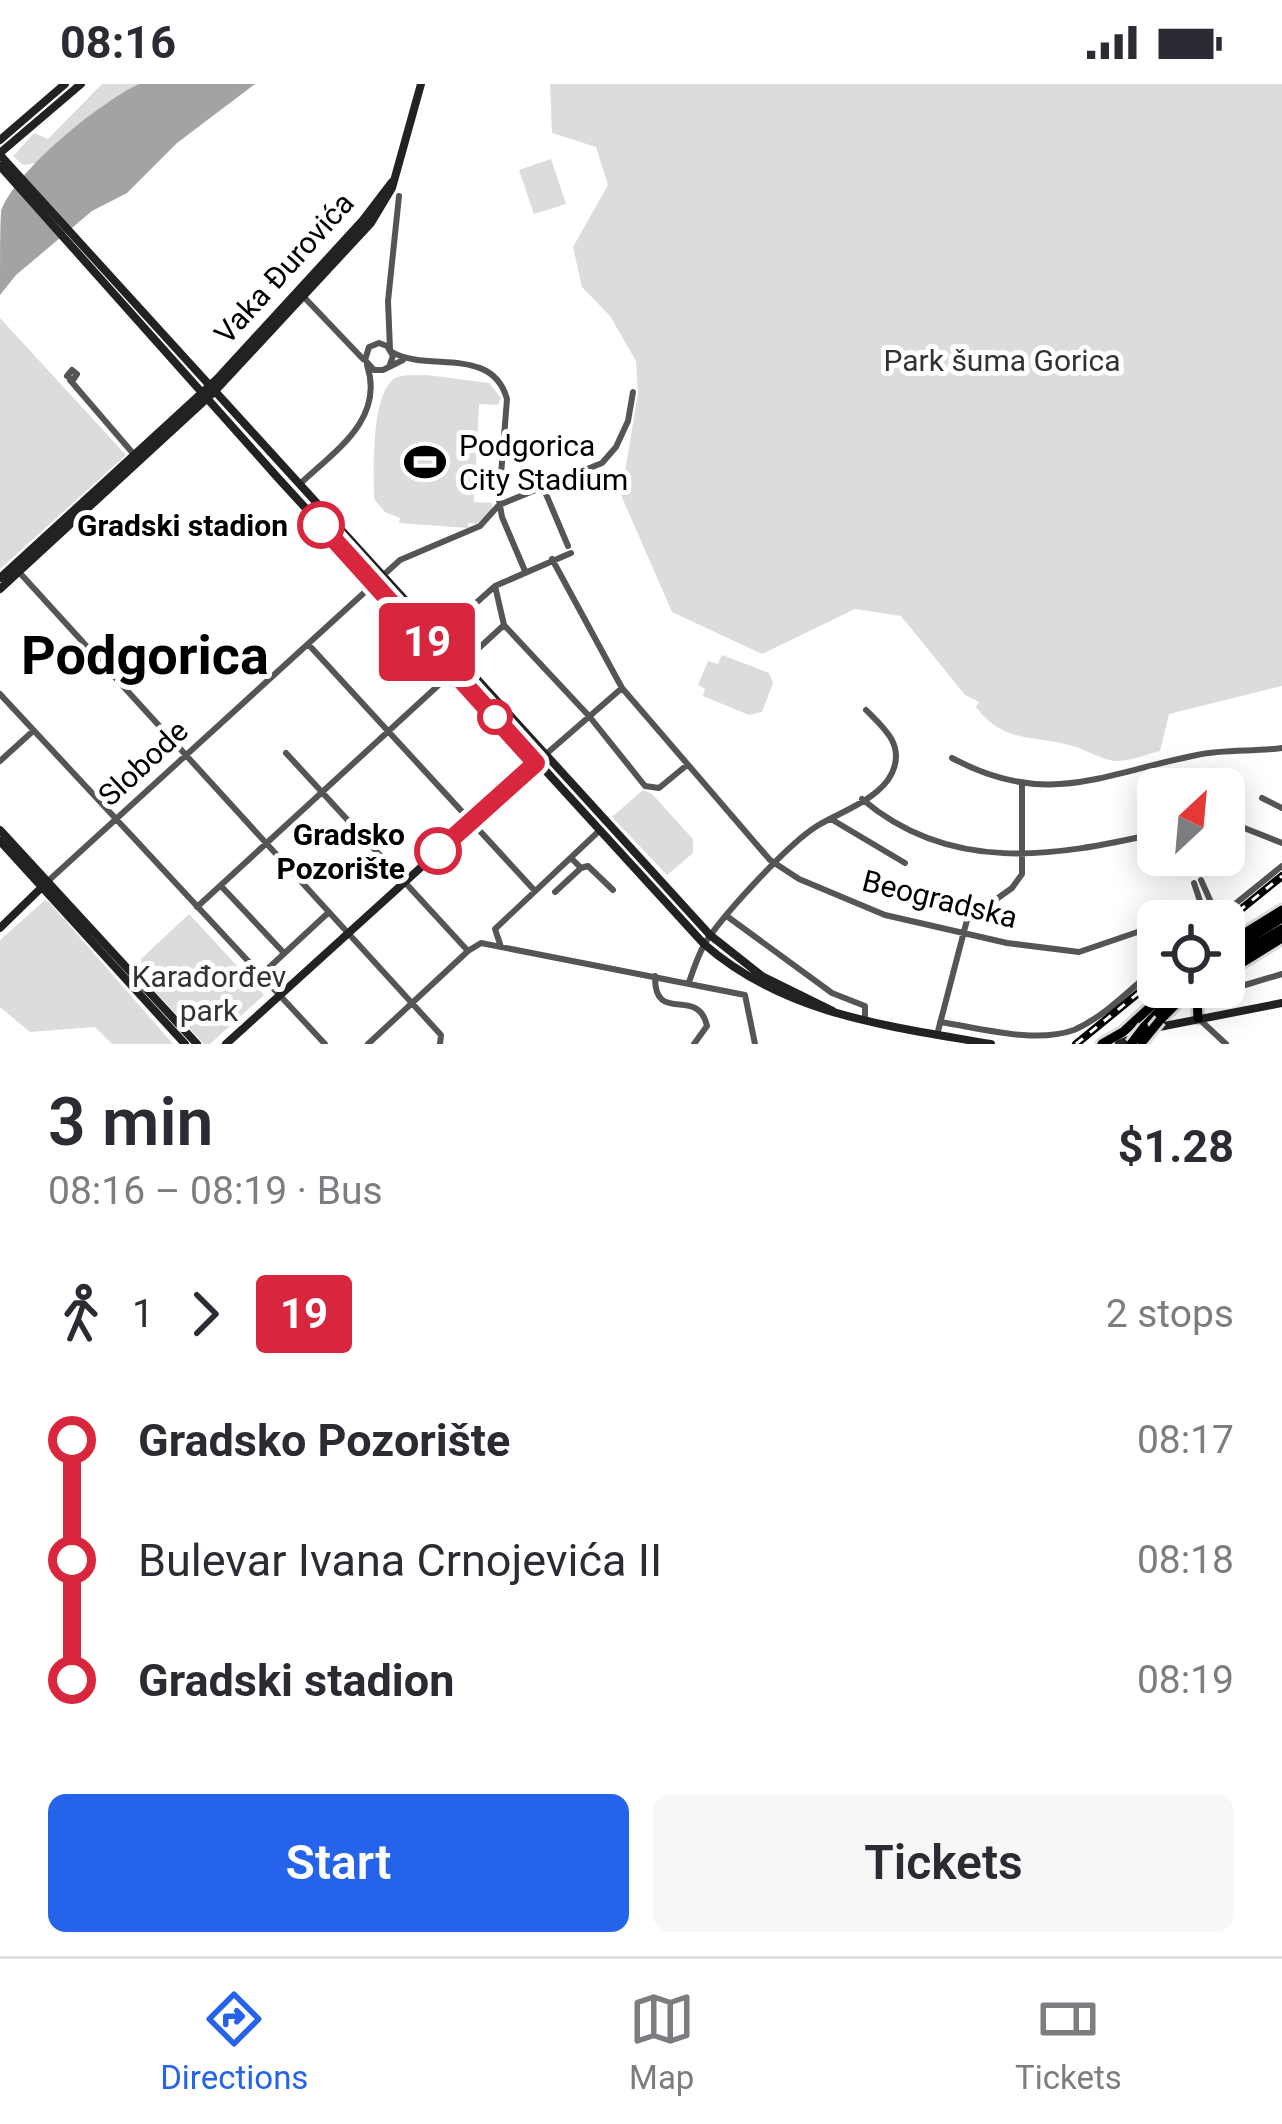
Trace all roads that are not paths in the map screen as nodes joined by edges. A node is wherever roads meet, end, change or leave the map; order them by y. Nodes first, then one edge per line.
1 (65, 84) edge
2 (81, 84) edge
3 (421, 84) edge
4 (0, 140) edge
5 (0, 154) edge
6 (4, 167) edge
7 (399, 196) dead end
8 (300, 293) junction
9 (387, 323) junction
10 (347, 341) junction
11 (374, 344) junction
12 (391, 350) junction
13 (410, 359) junction
14 (366, 364) junction
15 (387, 368) junction
16 (73, 379) dead end
17 (209, 392) junction
18 (633, 392) dead end
19 (370, 395) junction
20 (137, 458) junction
21 (299, 485) junction
22 (543, 487) junction
23 (291, 492) junction
24 (500, 505) junction
25 (69, 519) junction
26 (552, 560) junction
27 (525, 571) junction
28 (19, 572) junction
29 (382, 576) junction
30 (0, 578) edge
31 (374, 584) junction
32 (495, 586) junction
33 (0, 589) edge
34 (504, 625) junction
35 (438, 638) junction
36 (308, 644) junction
37 (462, 664) junction
38 (454, 672) junction
39 (622, 688) junction
40 (0, 694) edge
41 (866, 710) dead end
42 (589, 716) junction
43 (34, 730) junction
44 (389, 733) junction
45 (1282, 748) edge
46 (286, 753) dead end
47 (545, 755) junction
48 (185, 756) junction
49 (952, 758) dead end
50 (0, 761) edge
51 (536, 763) junction
52 (686, 764) junction
53 (1022, 784) junction
54 (324, 794) junction
55 (1262, 798) dead end
56 (862, 800) junction
57 (1282, 808) edge
58 (831, 819) junction
59 (116, 820) junction
60 (470, 821) junction
61 (1245, 828) edge
62 (0, 830) edge
63 (599, 831) junction
64 (1137, 838) edge
65 (0, 841) edge
66 (1282, 842) edge
67 (266, 845) junction
68 (1023, 853) junction
69 (571, 857) junction
70 (905, 863) dead end
71 (776, 864) junction
72 (1282, 866) edge
73 (580, 868) junction
74 (45, 884) junction
75 (403, 884) junction
76 (221, 886) junction
77 (613, 890) dead end
78 (535, 891) junction
79 (556, 892) dead end
80 (1201, 900) edge
81 (1207, 900) edge
82 (1240, 900) edge
83 (197, 907) junction
84 (329, 912) junction
85 (1282, 914) edge
86 (728, 916) junction
87 (0, 928) edge
88 (1137, 932) edge
89 (348, 933) junction
90 (962, 933) junction
91 (1282, 933) edge
92 (1245, 937) edge
93 (707, 940) junction
94 (501, 947) junction
95 (467, 951) junction
96 (1245, 953) edge
97 (284, 954) junction
98 (1245, 959) edge
99 (1282, 974) edge
100 (261, 976) junction
101 (655, 976) junction
102 (688, 982) junction
103 (1137, 983) edge
104 (1245, 986) dead end
105 (279, 995) junction
106 (412, 1003) junction
107 (1282, 1003) edge
108 (1150, 1008) edge
109 (1165, 1008) edge
110 (1167, 1008) edge
111 (1198, 1008) edge
112 (1163, 1011) junction
113 (1198, 1018) junction
114 (865, 1020) junction
115 (940, 1022) junction
116 (937, 1035) junction
117 (441, 1040) edge
118 (185, 1044) edge
119 (196, 1044) edge
120 (226, 1044) edge
121 (325, 1044) edge
122 (368, 1044) edge
123 (694, 1044) edge
124 (755, 1044) edge
125 (991, 1044) edge
126 (1102, 1044) edge
127 (1119, 1044) edge
128 (1131, 1044) edge
129 (1141, 1044) edge
130 (1226, 1044) edge

1 - 4 main road
2 - 5 main road
3 - 8 main road, Vaka Đurovića
5 - 6 main road
6 - 17 main road
7 - 9 street, Vaka Đurovića
8 - 10 street, Vaka Đurovića
8 - 17 main road, Vaka Đurovića
9 - 11 street
9 - 12 street, Vaka Đurovića
10 - 11 street
10 - 14 street, Vaka Đurovića
11 - 12 street
11 - 14 street
12 - 13 street
12 - 15 street
13 - 15 street
13 - 24 street
14 - 15 street
14 - 19 street
15 - 19 street
16 - 20 street
17 - 20 main road, Vaka Đurovića
17 - 21 main road
17 - 23 main road
18 - 22 street, Slobode
19 - 21 street
20 - 25 main road, Vaka Đurovića
21 - 23 street
21 - 29 main road
22 - 24 street, Slobode
22 - 26 street
23 - 31 main road
24 - 27 street
24 - 29 street, Slobode
25 - 28 main road
25 - 30 main road
26 - 27 street
26 - 39 street, Beogradska
27 - 32 street
28 - 33 main road
28 - 48 street
29 - 31 street, Slobode
29 - 35 main road
31 - 36 street, Slobode
31 - 38 main road
32 - 34 street
32 - 35 street
34 - 37 street
34 - 42 street
35 - 37 main road
36 - 44 street
36 - 48 street, Slobode
37 - 38 street
37 - 47 main road
38 - 44 street
38 - 51 main road
39 - 42 street
39 - 52 street, Beogradska
40 - 43 street
41 - 56 street
42 - 47 street
42 - 52 street
43 - 50 street
43 - 59 street
44 - 54 street
44 - 60 street
45 - 53 street
46 - 54 street
47 - 51 main road
47 - 93 main road
48 - 59 street, Slobode
48 - 67 street
49 - 53 street
51 - 60 main road
51 - 63 main road
52 - 71 street, Beogradska
53 - 68 street
54 - 67 street
54 - 75 street
55 - 57 street
56 - 58 street
56 - 68 street
58 - 70 street
58 - 71 street
59 - 74 street, Slobode
59 - 83 street
60 - 75 main road
60 - 78 street
61 - 66 street
62 - 74 main road
63 - 69 street
63 - 93 main road
64 - 68 street
65 - 74 main road
67 - 76 street
67 - 84 street
68 - 90 street
69 - 73 street
69 - 78 street
71 - 86 street
71 - 90 street, Beogradska
72 - 82 street
73 - 77 street
73 - 79 street
74 - 87 main road
74 - 118 main road
74 - 119 main road
75 - 89 main road
75 - 95 street
76 - 83 street
76 - 97 street
78 - 94 street
80 - 81 street
83 - 100 street
84 - 89 street
84 - 97 street
85 - 92 main road
86 - 93 street
86 - 114 street
88 - 90 street, Beogradska
89 - 105 main road
89 - 106 street
90 - 115 street
91 - 96 main road
91 - 98 main road
93 - 102 street
93 - 114 main road
94 - 95 street
94 - 101 street
95 - 106 street
97 - 100 street
99 - 104 street
100 - 105 street
101 - 102 street
101 - 123 street
102 - 124 street
103 - 115 street
105 - 120 main road
105 - 121 street
106 - 117 street
106 - 122 street
107 - 113 main road
108 - 126 main road
109 - 112 main road
110 - 112 main road
111 - 113 main road
112 - 128 main road, bridge
112 - 129 main road, bridge
113 - 127 main road
113 - 130 street
114 - 116 main road
115 - 116 street
116 - 125 main road

